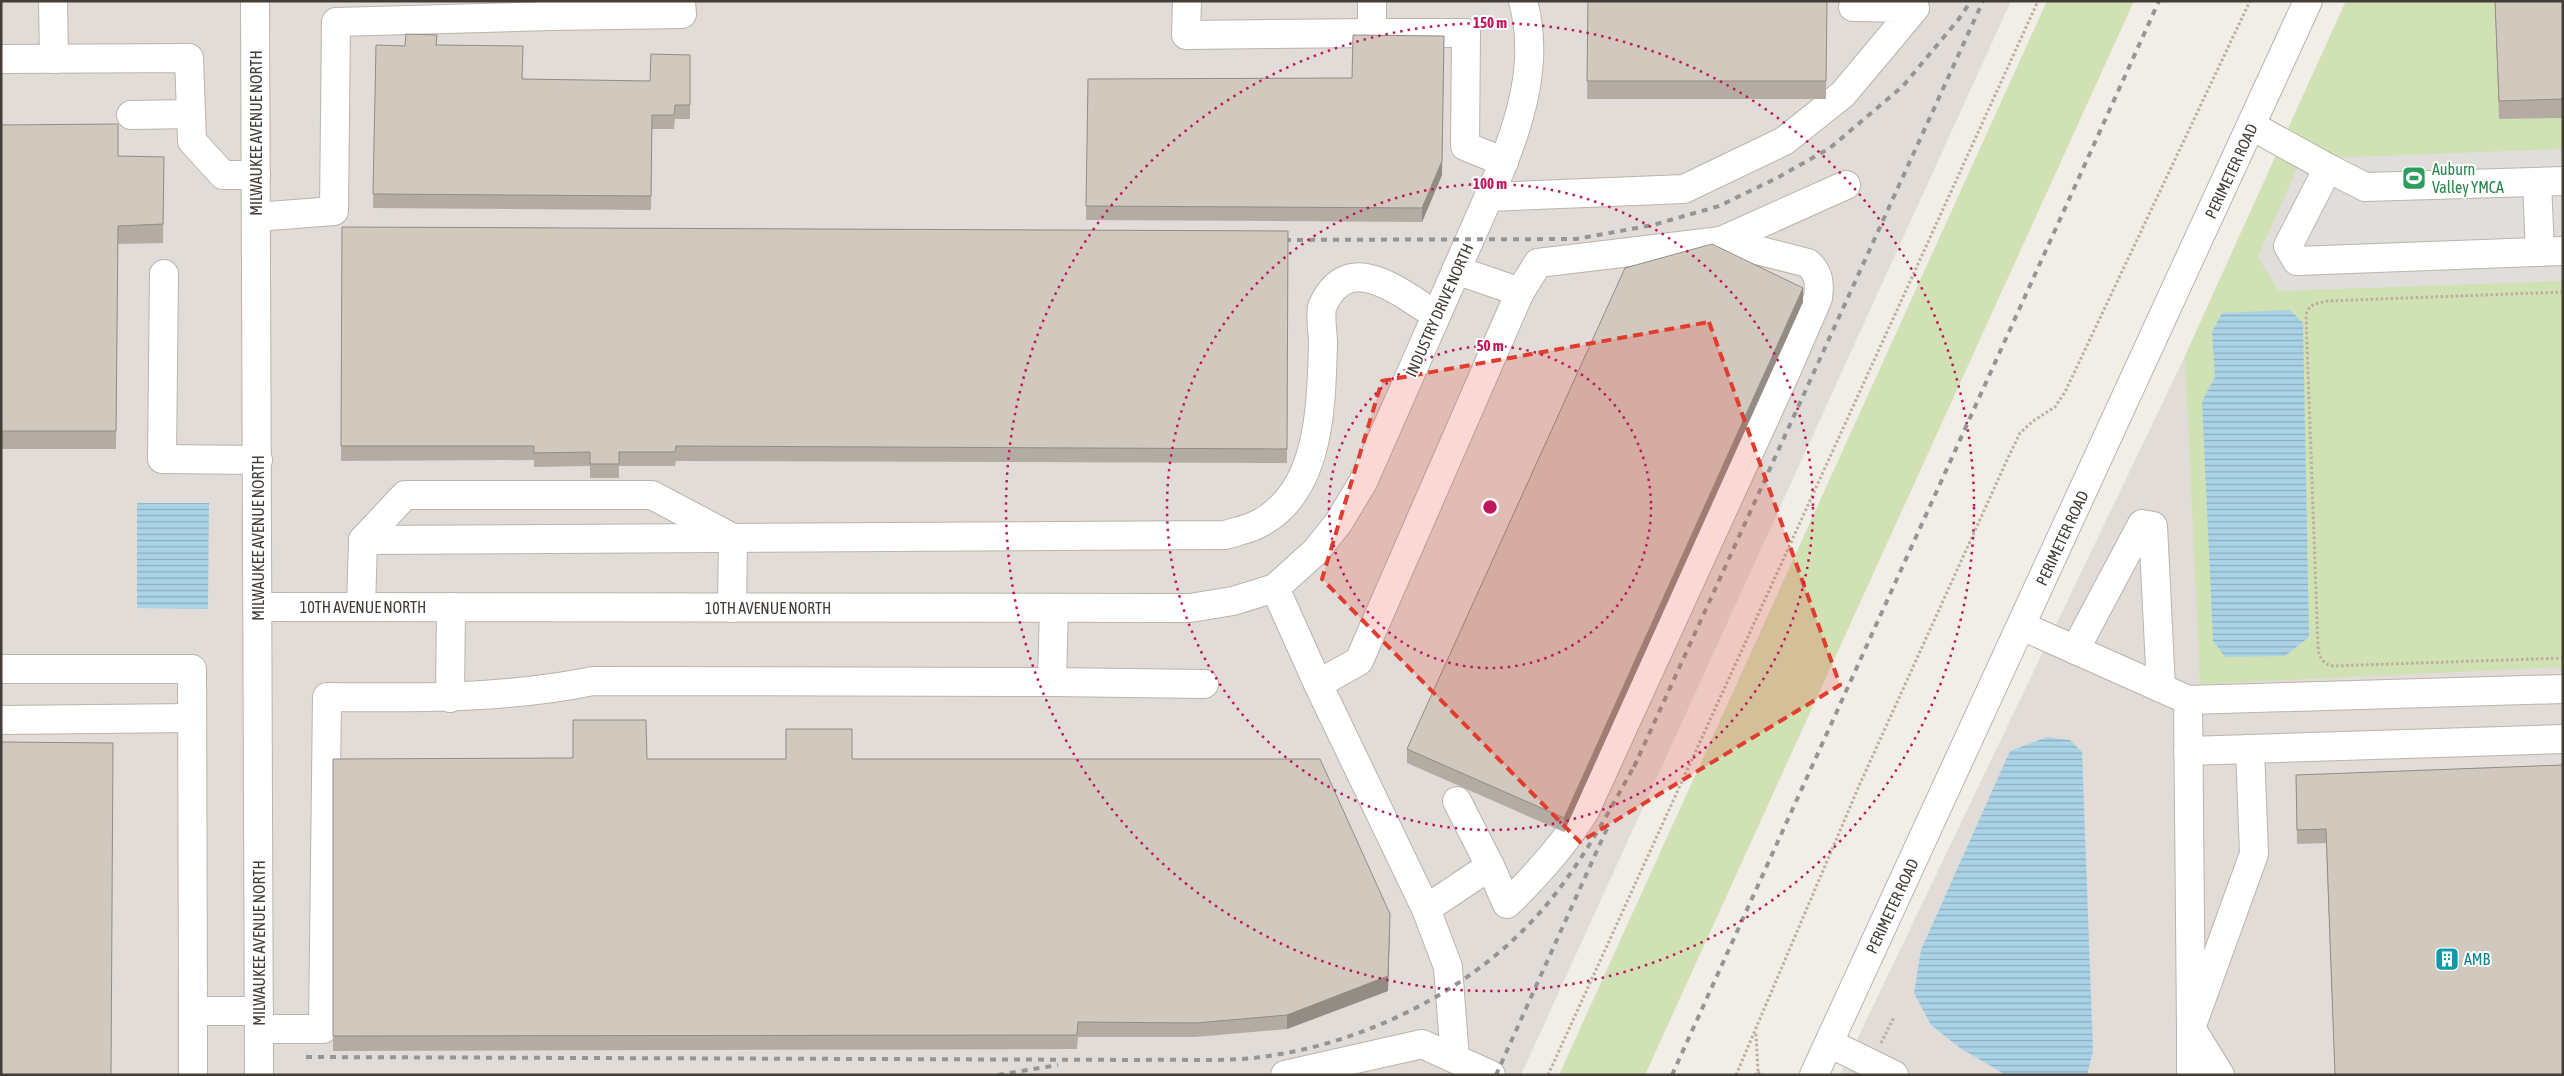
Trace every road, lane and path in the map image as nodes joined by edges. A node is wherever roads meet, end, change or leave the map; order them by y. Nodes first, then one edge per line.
1 (53, 1) edge
2 (255, 1) edge
3 (682, 1) edge
4 (1187, 1) edge
5 (1372, 1) edge
6 (1523, 1) edge
7 (2038, 1) edge
8 (2250, 1) edge
9 (2308, 1) edge
10 (1853, 7) dead end
11 (551, 9) edge
12 (1372, 33) junction
13 (1, 59) edge
14 (54, 59) junction
15 (191, 114) junction
16 (131, 115) dead end
17 (2252, 126) junction
18 (1504, 162) junction
19 (2328, 168) junction
20 (256, 175) junction
21 (2550, 181) edge
22 (1846, 185) dead end
23 (1489, 197) junction
24 (256, 217) junction
25 (1721, 241) junction
26 (2551, 251) edge
27 (1456, 270) junction
28 (164, 274) dead end
29 (1520, 292) junction
30 (2563, 292) edge
31 (1436, 316) junction
32 (258, 460) junction
33 (733, 538) junction
34 (363, 540) junction
35 (1275, 588) junction
36 (258, 607) junction
37 (361, 607) junction
38 (451, 607) junction
39 (732, 608) junction
40 (1054, 608) junction
41 (2022, 626) junction
42 (2075, 650) junction
43 (2563, 658) edge
44 (1, 670) edge
45 (1052, 682) junction
46 (1204, 684) dead end
47 (1318, 684) junction
48 (2160, 688) junction
49 (2563, 689) edge
50 (450, 698) junction
51 (2188, 700) junction
52 (192, 718) junction
53 (1, 720) edge
54 (2563, 739) edge
55 (2250, 748) junction
56 (2188, 751) junction
57 (1457, 801) dead end
58 (1490, 866) junction
59 (1426, 909) junction
60 (193, 1011) junction
61 (259, 1020) junction
62 (2191, 1028) junction
63 (1756, 1032) junction
64 (1829, 1043) junction
65 (1456, 1059) junction
66 (1756, 1073) edge
67 (193, 1075) edge
68 (259, 1075) edge
69 (1286, 1075) edge
70 (1490, 1075) edge
71 (1548, 1075) edge
72 (1736, 1075) edge
73 (1763, 1075) edge
74 (1814, 1075) edge
75 (1894, 1075) edge
76 (2191, 1075) edge
77 (2220, 1075) edge

1 - 14 street
2 - 20 street, MILWAUKEE AVENUE NORTH
3 - 11 street
4 - 12 street
5 - 12 street
6 - 18 street, INDUSTRY DRIVE NORTH
7 - 71 path
8 - 63 path
9 - 17 street, PERIMETER ROAD
10 - 23 street
11 - 24 street
12 - 18 street
13 - 14 street
14 - 15 street
15 - 16 street
15 - 20 street
17 - 19 street
17 - 41 street, PERIMETER ROAD
18 - 23 street, INDUSTRY DRIVE NORTH
19 - 21 street
19 - 26 street
20 - 24 street, MILWAUKEE AVENUE NORTH
21 - 26 street
22 - 25 street
23 - 27 street, INDUSTRY DRIVE NORTH
24 - 32 street, MILWAUKEE AVENUE NORTH
25 - 29 street
25 - 58 street
27 - 29 street
27 - 31 street, INDUSTRY DRIVE NORTH
28 - 32 street
29 - 47 street
30 - 43 path
31 - 33 street
31 - 35 street, INDUSTRY DRIVE NORTH
32 - 36 street, MILWAUKEE AVENUE NORTH
33 - 34 street
33 - 34 street
33 - 39 street
34 - 37 street
35 - 40 street, 10TH AVENUE NORTH
35 - 47 street
36 - 37 street, 10TH AVENUE NORTH
36 - 61 street, MILWAUKEE AVENUE NORTH
37 - 38 street, 10TH AVENUE NORTH
38 - 39 street, 10TH AVENUE NORTH
38 - 50 street
39 - 40 street, 10TH AVENUE NORTH
40 - 45 street
41 - 42 street
41 - 64 street, PERIMETER ROAD
42 - 48 street
42 - 48 street
44 - 52 street
45 - 46 street
45 - 50 street
47 - 59 street
48 - 51 street
49 - 51 street
50 - 61 street
51 - 56 street
52 - 53 street
52 - 60 street
54 - 55 street
55 - 56 street
55 - 62 street
56 - 62 street
57 - 58 street
58 - 59 street
59 - 65 street
60 - 61 street
60 - 67 street
61 - 68 street, MILWAUKEE AVENUE NORTH
62 - 76 street
62 - 77 street
63 - 66 path
63 - 72 path
64 - 74 street, PERIMETER ROAD
64 - 75 street
65 - 69 street
65 - 70 street
66 - 73 path

